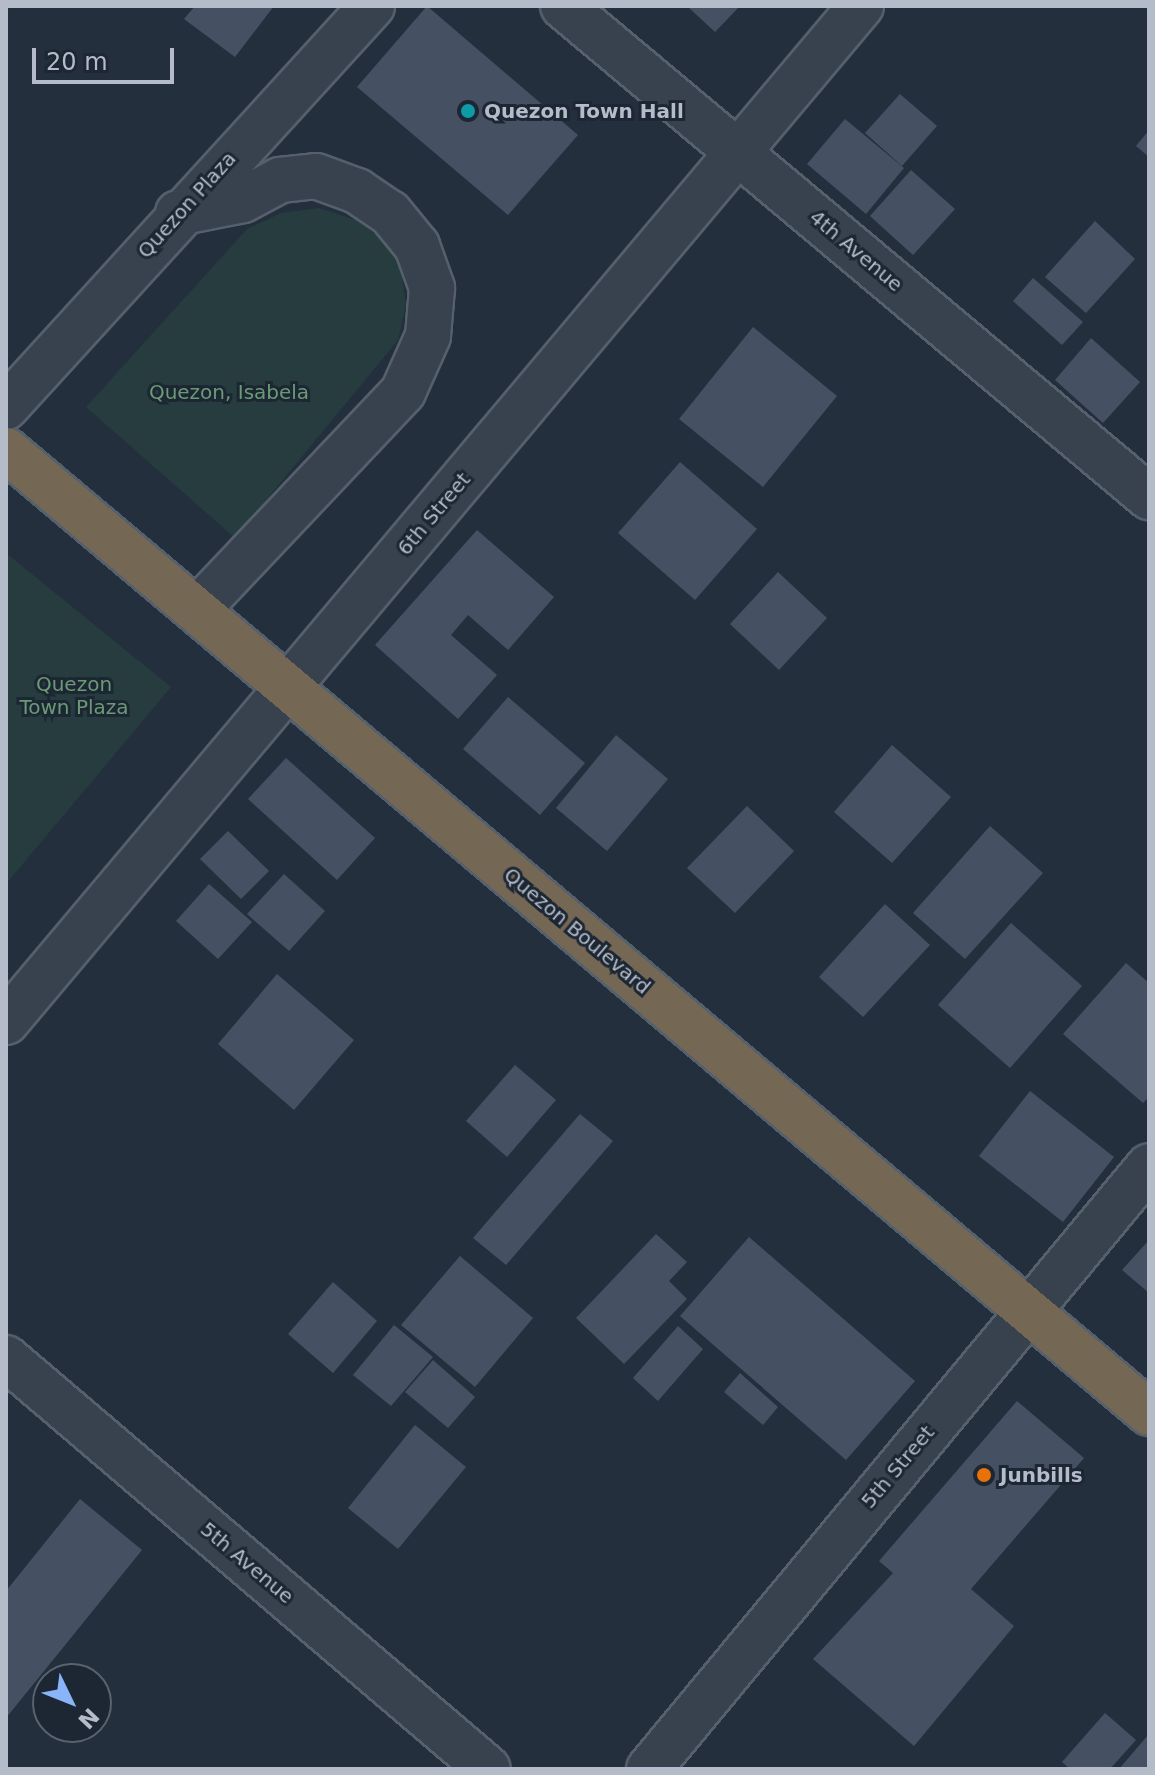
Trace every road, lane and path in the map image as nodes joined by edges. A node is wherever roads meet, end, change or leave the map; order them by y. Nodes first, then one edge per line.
1 (372, 6) edge
2 (563, 6) edge
3 (861, 6) edge
4 (738, 153) junction
5 (178, 213) junction
6 (6, 407) edge
7 (6, 450) edge
8 (1149, 497) edge
9 (197, 610) junction
10 (288, 688) junction
11 (6, 1022) edge
12 (1149, 1166) edge
13 (1027, 1310) junction
14 (6, 1358) edge
15 (1149, 1413) edge
16 (488, 1769) edge
17 (649, 1769) edge

1 - 5 street, Quezon Plaza
2 - 4 street, 4th Avenue
3 - 4 street, 6th Street
4 - 8 street, 4th Avenue
4 - 10 street, 6th Street
5 - 6 street, Quezon Plaza
5 - 9 street
7 - 9 highway, Quezon Boulevard
9 - 10 highway, Quezon Boulevard
10 - 11 street, 6th Street
10 - 13 highway, Quezon Boulevard
12 - 13 street, 5th Street
13 - 15 highway, Quezon Boulevard
13 - 17 street, 5th Street
14 - 16 street, 5th Avenue

